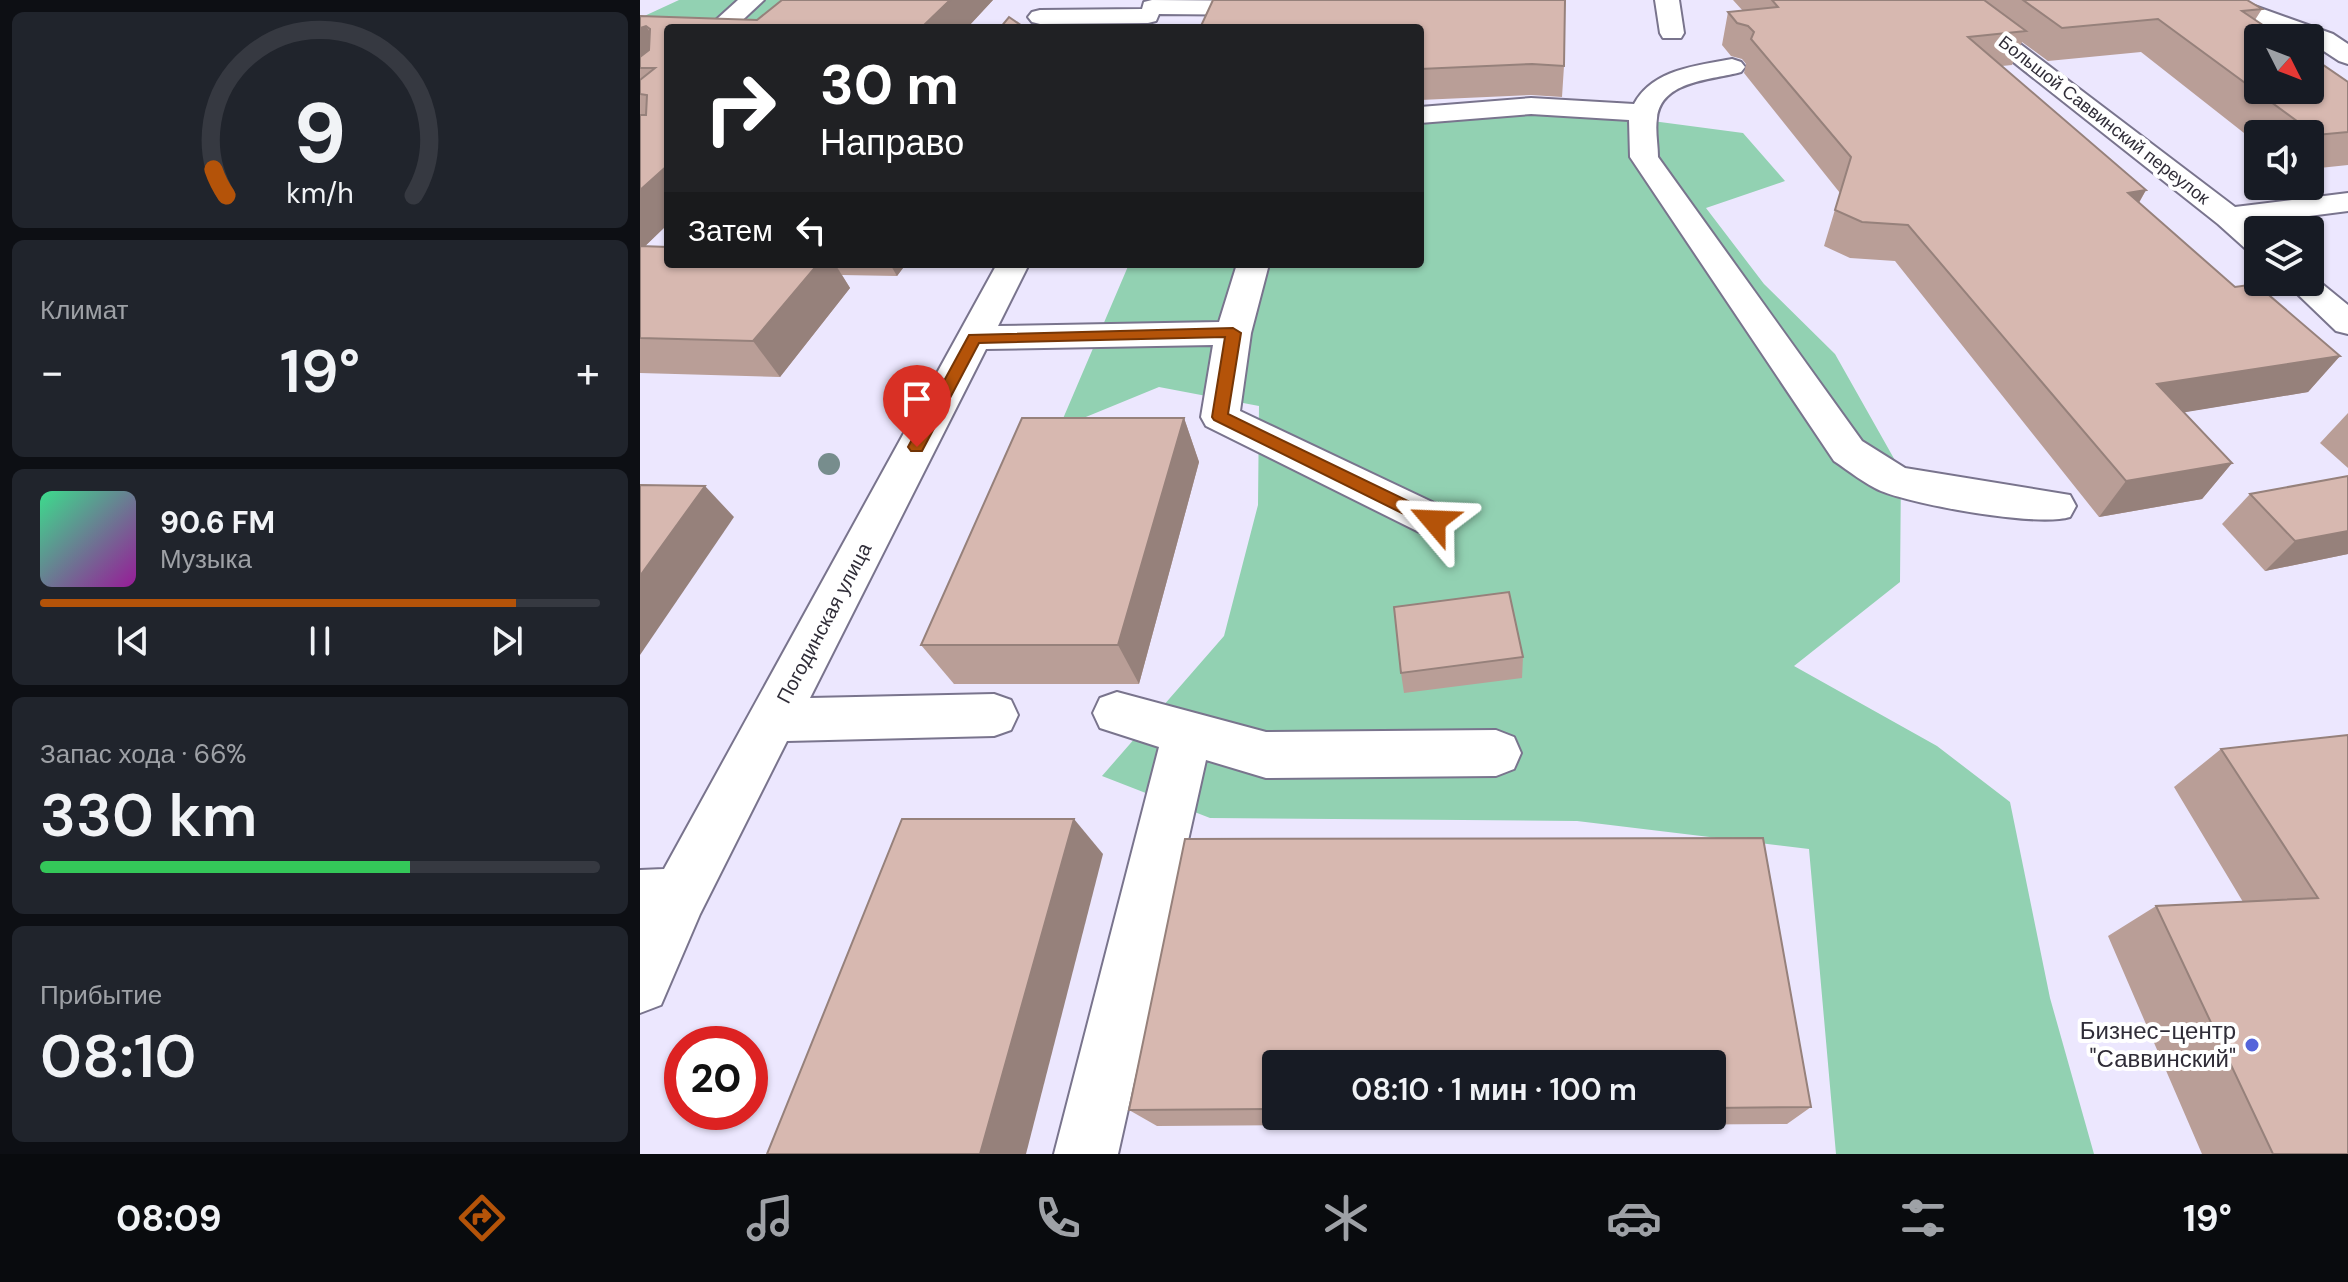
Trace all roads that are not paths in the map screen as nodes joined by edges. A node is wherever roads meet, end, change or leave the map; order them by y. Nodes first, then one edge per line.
1 (752, 0) edge
2 (1667, 0) edge
3 (1947, 0) edge
4 (2216, 0) edge
5 (1297, 9) edge
6 (1149, 13) edge
7 (1041, 15) edge
8 (724, 24) edge
9 (1672, 33) dead end
10 (2348, 56) edge
11 (1732, 67) edge
12 (1643, 113) junction
13 (1424, 115) edge
14 (2348, 202) edge
15 (2229, 217) junction
16 (2244, 230) edge
17 (1011, 268) edge
18 (1252, 268) edge
19 (2318, 296) edge
20 (2348, 323) edge
21 (1233, 333) junction
22 (974, 338) junction
23 (2055, 506) dead end
24 (1434, 521) dead end
25 (1117, 713) dead end
26 (994, 715) dead end
27 (773, 720) junction
28 (1187, 733) junction
29 (1496, 753) dead end
30 (660, 896) edge
31 (640, 984) edge
32 (1086, 1154) edge

1 - 8 street
2 - 9 street
3 - 15 street, Большой Саввинский переулок
4 - 10 street
5 - 6 street
6 - 7 street
11 - 12 street
12 - 13 street
12 - 23 street
14 - 15 street
15 - 16 street, Большой Саввинский переулок
17 - 22 street, Погодинская улица
18 - 21 street
19 - 20 street
21 - 22 street
21 - 24 street
22 - 27 street, Погодинская улица
25 - 28 street
26 - 27 street
27 - 30 street, Погодинская улица
28 - 29 street
28 - 32 street
30 - 31 street, Погодинская улица

